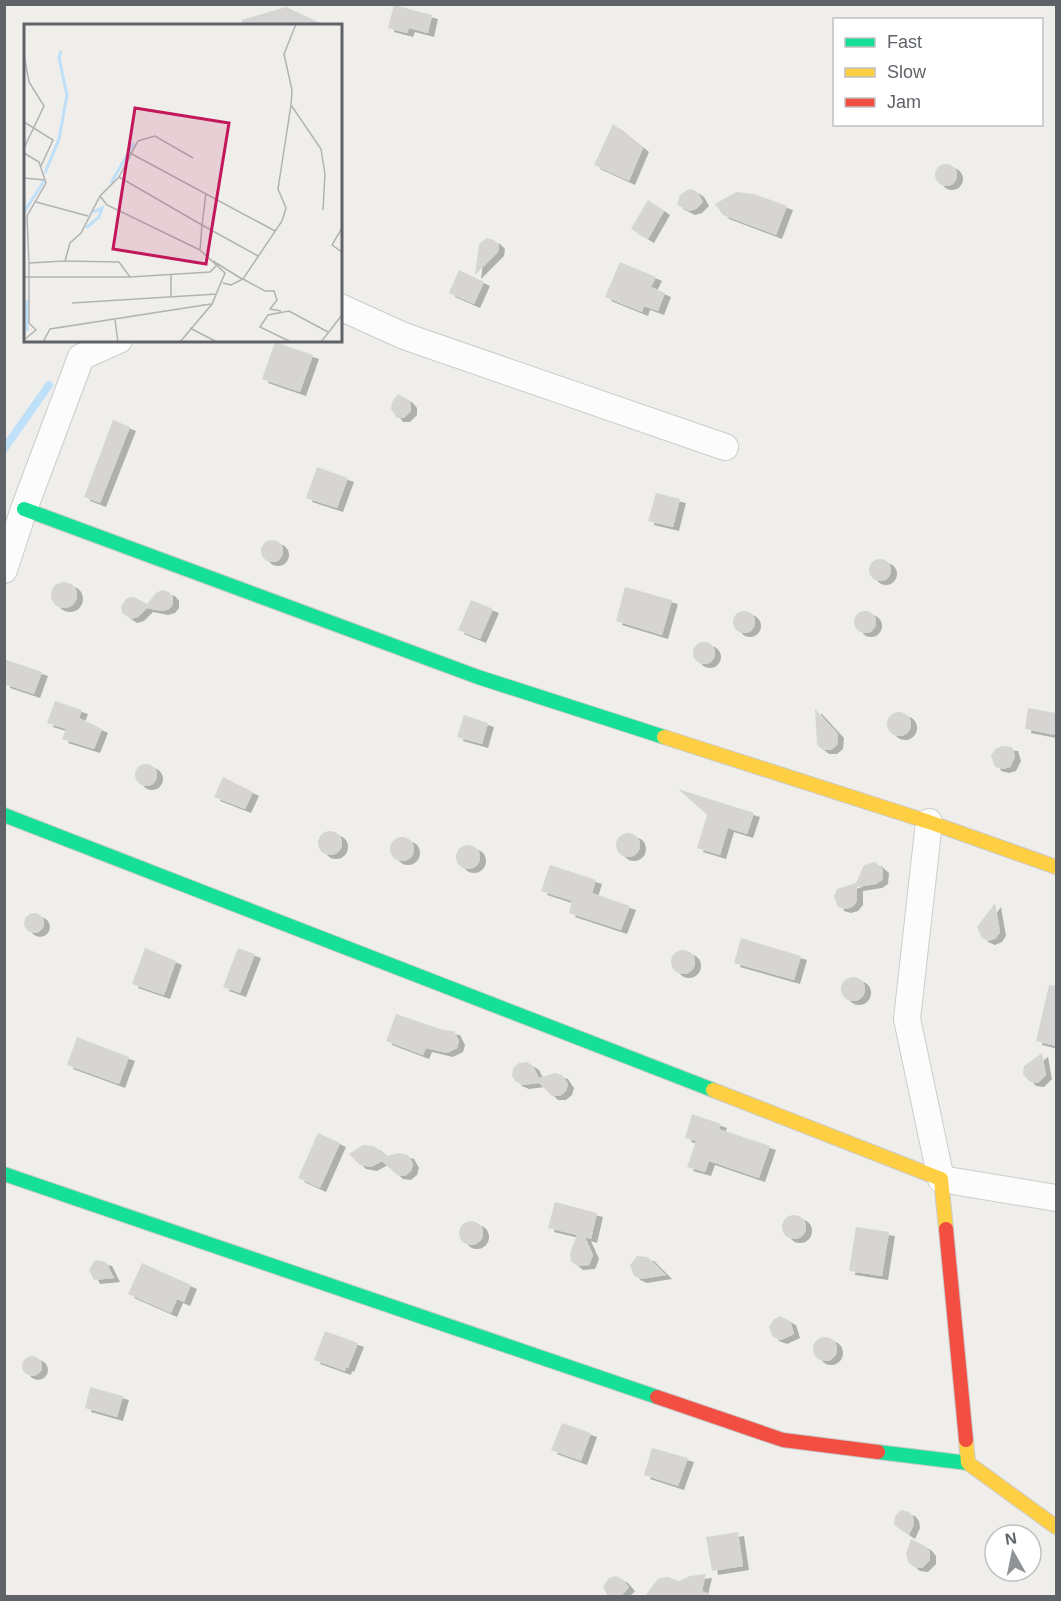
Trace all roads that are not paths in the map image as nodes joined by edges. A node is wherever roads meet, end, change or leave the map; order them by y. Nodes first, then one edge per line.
1 (342, 308) edge
2 (115, 342) edge
3 (725, 447) dead end
4 (24, 509) junction
5 (4, 570) edge
6 (4, 815) edge
7 (929, 822) junction
8 (1056, 867) edge
9 (4, 1174) edge
10 (941, 1179) junction
11 (1056, 1198) edge
12 (968, 1463) junction
13 (1056, 1527) edge

1 - 3 street
2 - 4 street
4 - 5 street
4 - 7 street
6 - 10 street
7 - 8 street
7 - 10 street
9 - 12 street
10 - 11 street
10 - 12 street
12 - 13 street

